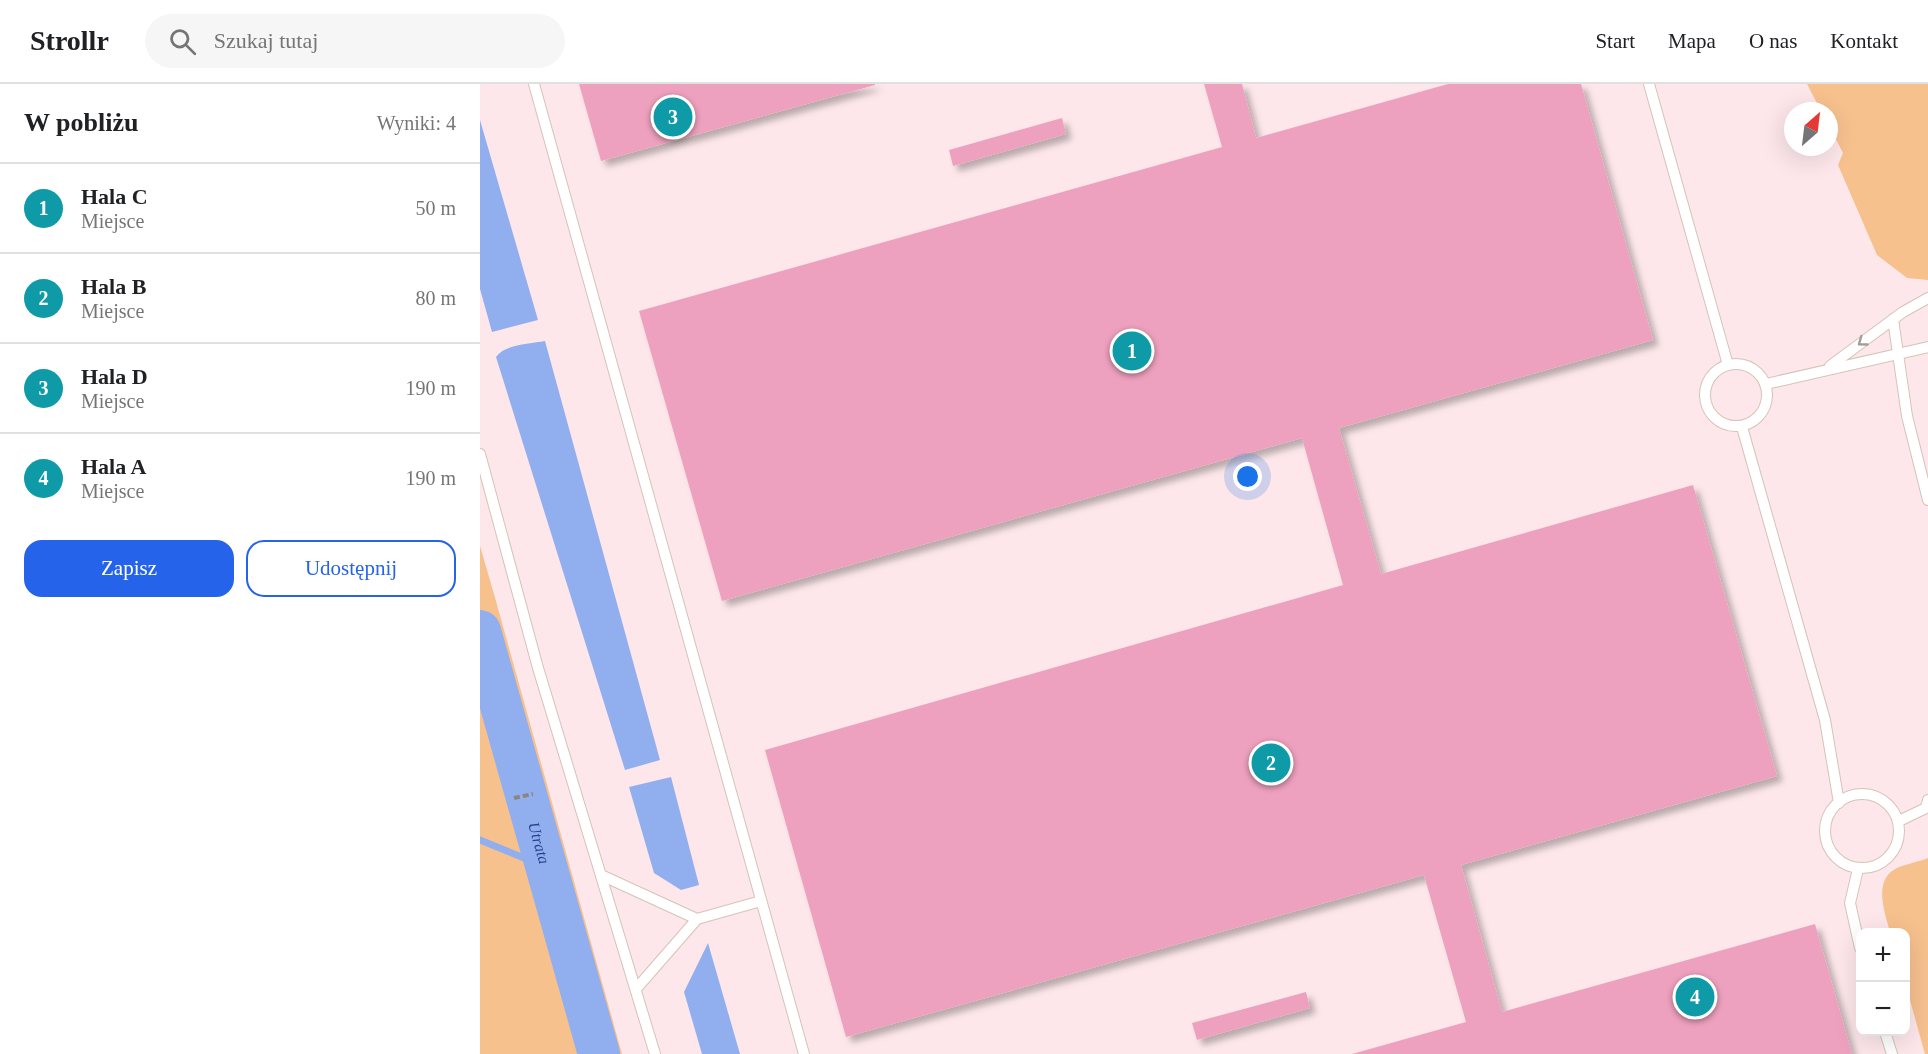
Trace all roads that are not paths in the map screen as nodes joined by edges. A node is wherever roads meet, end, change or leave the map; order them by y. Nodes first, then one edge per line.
1 (534, 84) edge
2 (1649, 84) edge
3 (1928, 298) edge
4 (1893, 320) junction
5 (1928, 347) edge
6 (1897, 353) junction
7 (1728, 365) junction
8 (1825, 370) junction
9 (1766, 384) junction
10 (1742, 427) junction
11 (480, 454) edge
12 (1928, 500) edge
13 (1928, 800) edge
14 (1839, 803) junction
15 (1899, 821) junction
16 (1858, 869) junction
17 (601, 875) junction
18 (761, 900) junction
19 (697, 919) junction
20 (1856, 930) edge
21 (636, 989) junction
22 (1886, 1036) edge
23 (655, 1054) edge
24 (804, 1054) edge
25 (1892, 1054) edge

1 - 18 lane
2 - 7 lane
3 - 4 lane
4 - 6 lane
4 -> 8 lane
5 - 6 lane
6 - 8 lane
6 - 12 lane
7 - 9 lane
7 - 10 lane
8 - 9 lane
9 - 10 lane
10 - 14 lane
11 - 17 lane
13 - 15 lane
14 - 15 lane
14 - 16 lane
15 - 16 lane
16 - 20 lane
17 - 19 lane
17 - 21 lane
18 - 19 lane
18 - 24 lane
19 - 21 lane
21 - 23 lane
22 - 25 lane

